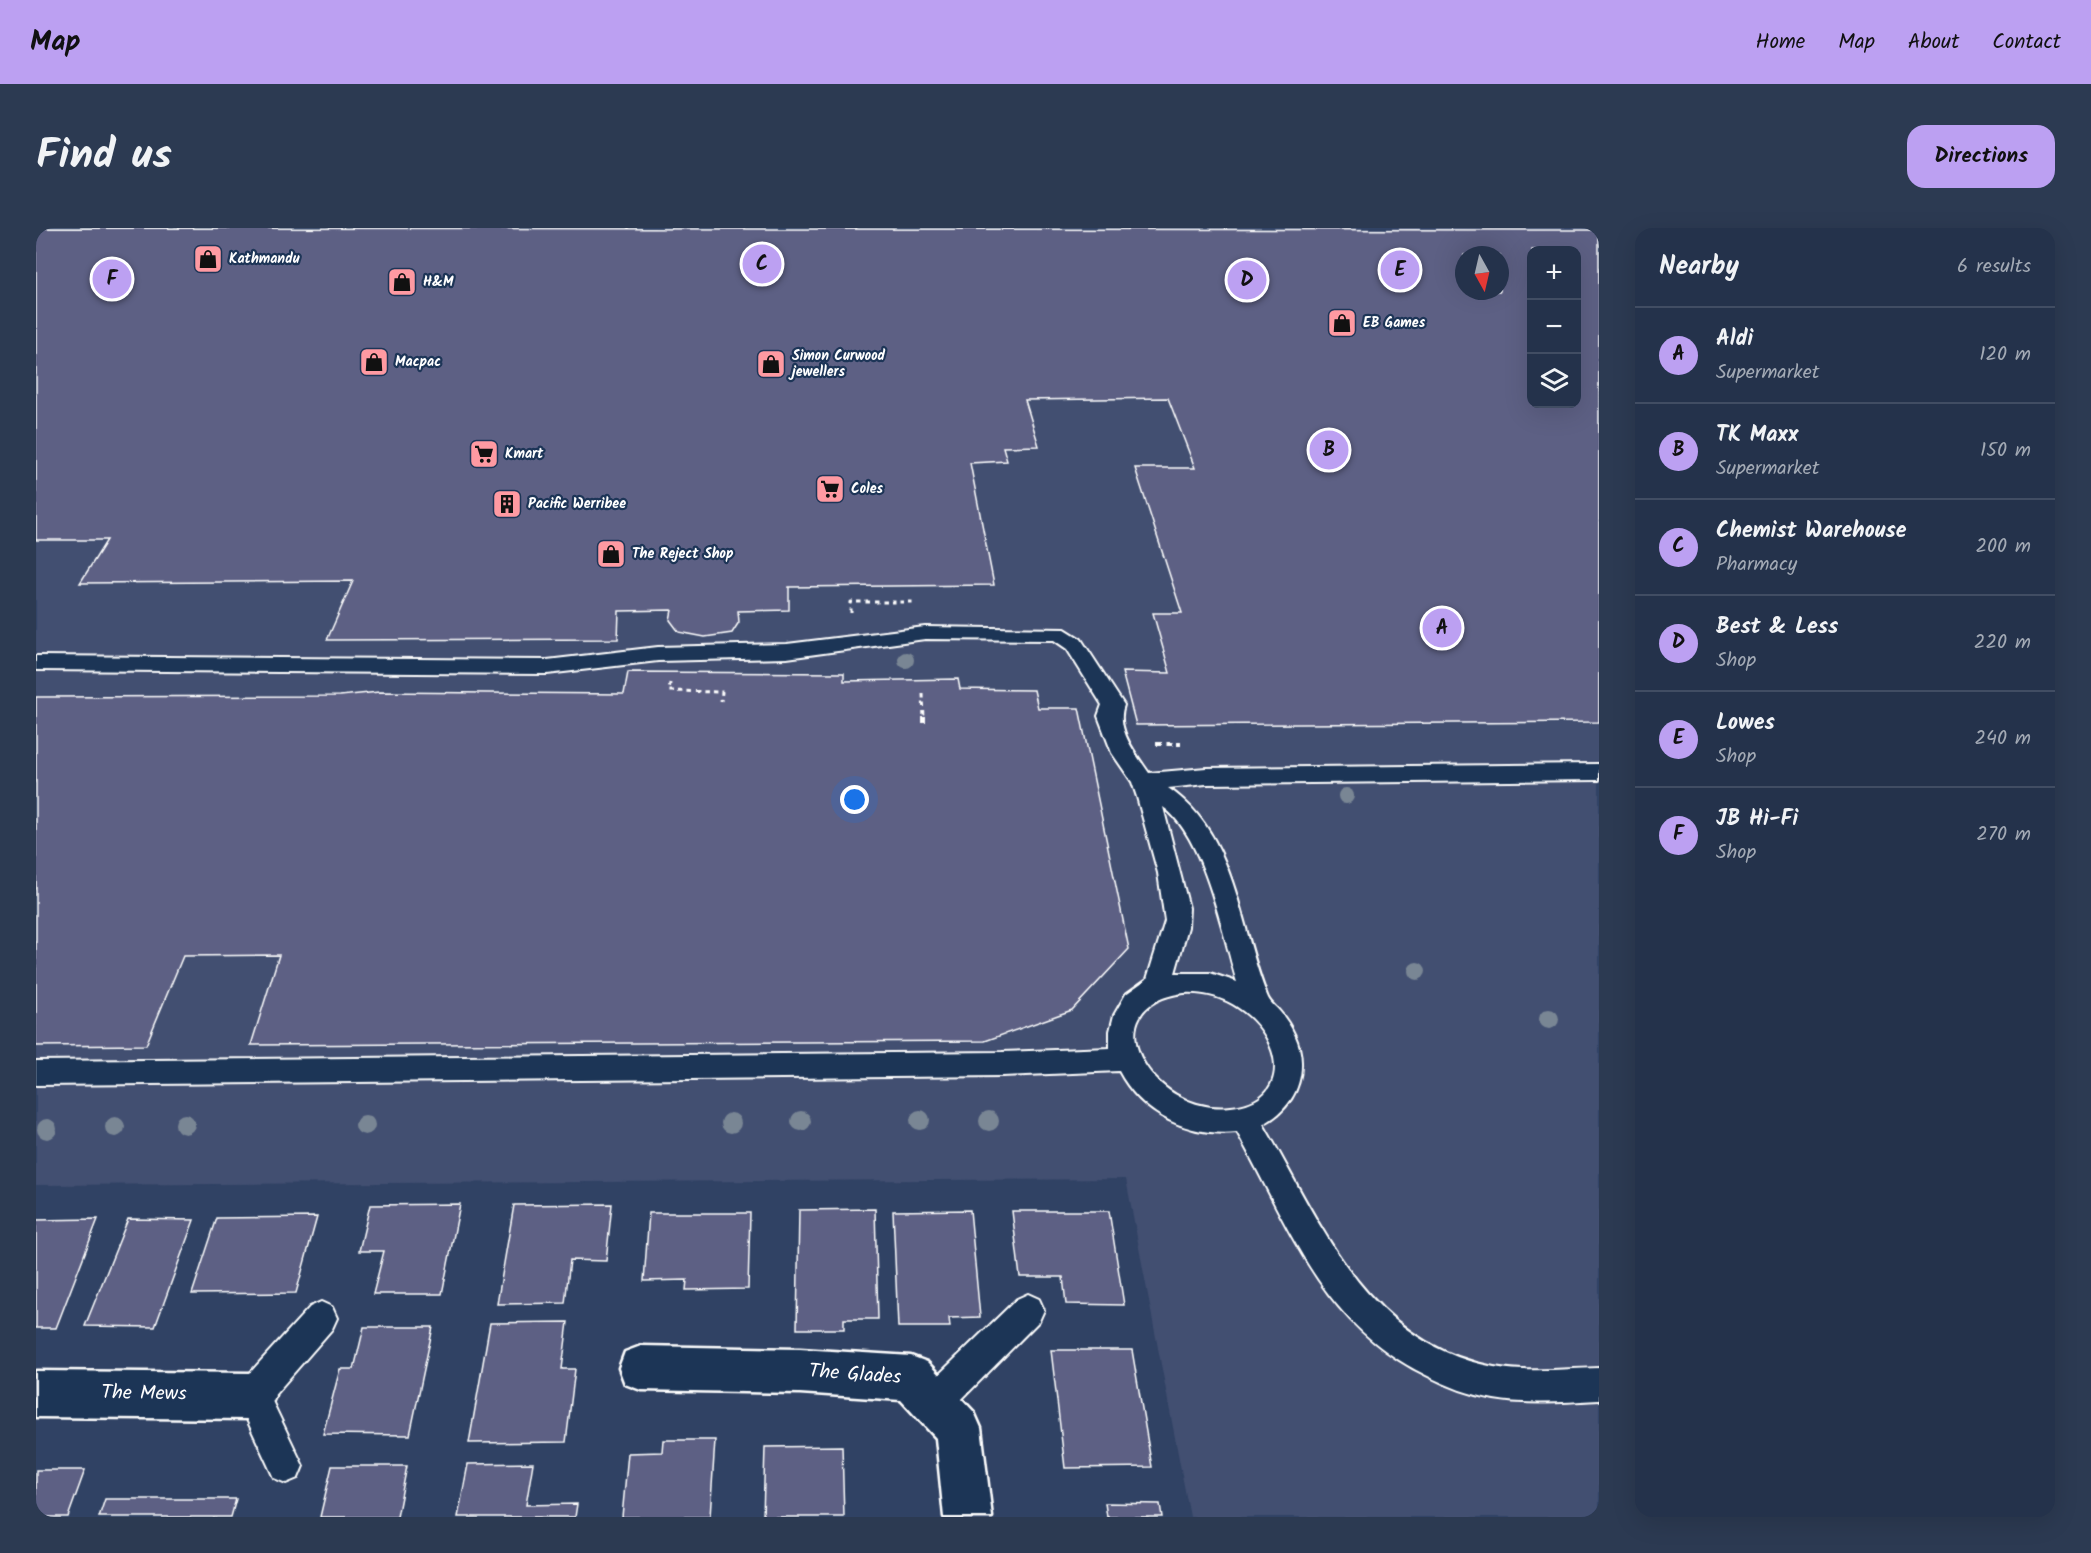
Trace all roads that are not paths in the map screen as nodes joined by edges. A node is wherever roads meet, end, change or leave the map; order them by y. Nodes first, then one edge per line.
1 (36, 663) edge
2 (1599, 772) edge
3 (1143, 782) junction
4 (1154, 989) junction
5 (1258, 1007) junction
6 (1126, 1059) junction
7 (36, 1073) edge
8 (1245, 1119) junction
9 (1028, 1311) dead end
10 (321, 1318) dead end
11 (641, 1368) dead end
12 (1599, 1384) edge
13 (36, 1394) edge
14 (252, 1396) junction
15 (934, 1403) junction
16 (286, 1466) dead end
17 (968, 1517) edge

1 - 3 lane
2 - 3 lane
3 - 4 lane
3 - 5 lane
4 - 5 lane
4 - 6 lane
5 - 8 lane
6 - 7 lane
6 - 8 lane
8 - 12 lane
9 - 15 lane
10 - 14 lane
11 - 15 street, The Glades
13 - 14 street, The Mews
14 - 16 lane
15 - 17 street, The Glades

